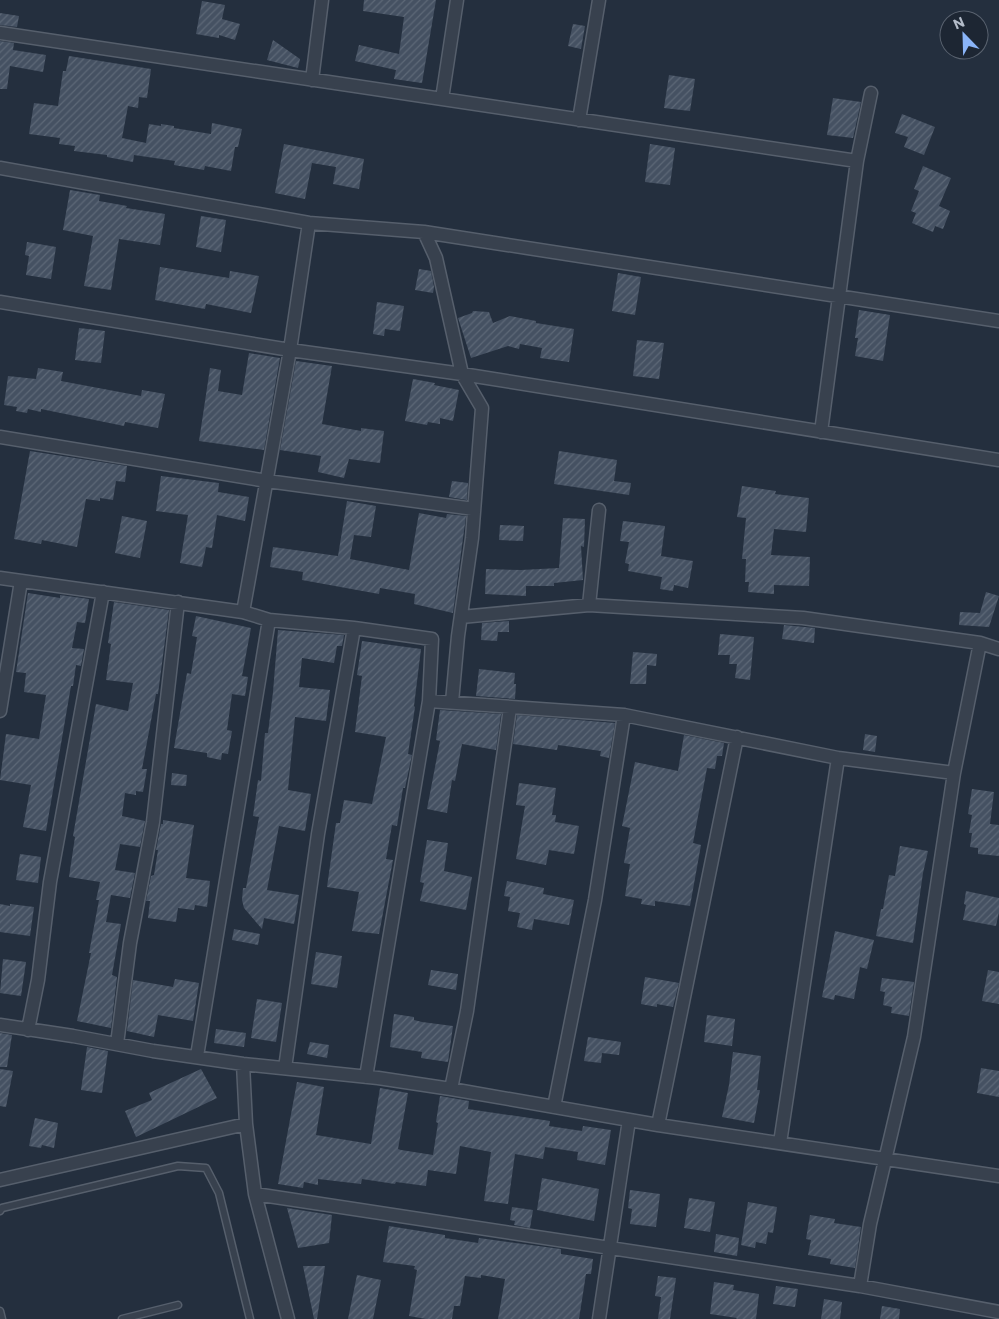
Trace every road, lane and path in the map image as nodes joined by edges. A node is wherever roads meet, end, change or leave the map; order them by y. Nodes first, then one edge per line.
1 (322, 0) edge
2 (458, 0) edge
3 (599, 0) edge
4 (0, 32) edge
5 (312, 80) junction
6 (871, 93) dead end
7 (442, 100) junction
8 (579, 120) junction
9 (857, 161) junction
10 (0, 168) edge
11 (309, 223) junction
12 (424, 232) junction
13 (839, 296) junction
14 (0, 302) edge
15 (999, 321) edge
16 (290, 350) junction
17 (462, 374) junction
18 (821, 432) junction
19 (0, 437) edge
20 (999, 460) edge
21 (267, 481) junction
22 (474, 508) junction
23 (599, 510) dead end
24 (0, 578) edge
25 (21, 581) junction
26 (103, 592) junction
27 (178, 602) junction
28 (589, 605) junction
29 (244, 612) junction
30 (461, 617) junction
31 (268, 620) junction
32 (354, 628) junction
33 (980, 643) junction
34 (999, 649) edge
35 (429, 701) junction
36 (452, 702) junction
37 (510, 708) junction
38 (0, 711) edge
39 (624, 715) junction
40 (736, 737) junction
41 (838, 758) junction
42 (954, 773) junction
43 (0, 1025) edge
44 (28, 1030) junction
45 (117, 1044) junction
46 (197, 1056) junction
47 (243, 1064) junction
48 (285, 1068) junction
49 (366, 1077) junction
50 (450, 1089) junction
51 (554, 1107) junction
52 (628, 1120) junction
53 (246, 1124) junction
54 (658, 1125) junction
55 (780, 1143) junction
56 (884, 1159) junction
57 (999, 1176) edge
58 (0, 1180) edge
59 (255, 1194) junction
60 (0, 1211) edge
61 (611, 1247) junction
62 (860, 1286) junction
63 (178, 1305) dead end
64 (0, 1311) edge
65 (999, 1312) edge
66 (2, 1319) edge
67 (122, 1319) edge
68 (250, 1319) edge
69 (288, 1319) edge
70 (599, 1319) edge

1 - 5 street
2 - 7 street
3 - 8 street
4 - 5 street
5 - 7 street
6 - 9 street
7 - 8 street
8 - 9 street
9 - 13 street
10 - 11 street
11 - 12 street
11 - 16 street
12 - 13 street
12 - 17 street
13 - 15 street
13 - 18 street
14 - 16 street
16 - 17 street
16 - 21 street
17 - 18 street
17 - 22 street
18 - 20 street
19 - 21 street
21 - 22 street
21 - 29 street
22 - 30 street
23 - 28 street
24 - 25 street
25 - 26 street
25 - 38 street
26 - 27 street
26 - 44 street
27 - 29 street
27 - 45 street
28 - 30 street
28 - 33 street
29 - 31 street
30 - 36 street
31 - 32 street
31 - 46 street
32 - 35 street
32 - 48 street
33 - 34 street
33 - 42 street
35 - 36 street
35 - 49 street
36 - 37 street
37 - 39 street
37 - 50 street
39 - 40 street
39 - 51 street
40 - 41 street
40 - 54 street
41 - 42 street
41 - 55 street
42 - 56 street
43 - 44 street
44 - 45 street
45 - 46 street
46 - 47 street
47 - 48 street
47 - 53 street
48 - 49 street
49 - 50 street
50 - 51 street
51 - 52 street
52 - 54 street
52 - 61 street
53 - 58 street
53 - 59 street
54 - 55 street
55 - 56 street
56 - 57 street
56 - 62 street
59 - 61 street
59 - 69 street
60 - 68 lane
61 - 62 street
61 - 70 street
62 - 65 street
63 - 67 lane
64 - 66 lane

